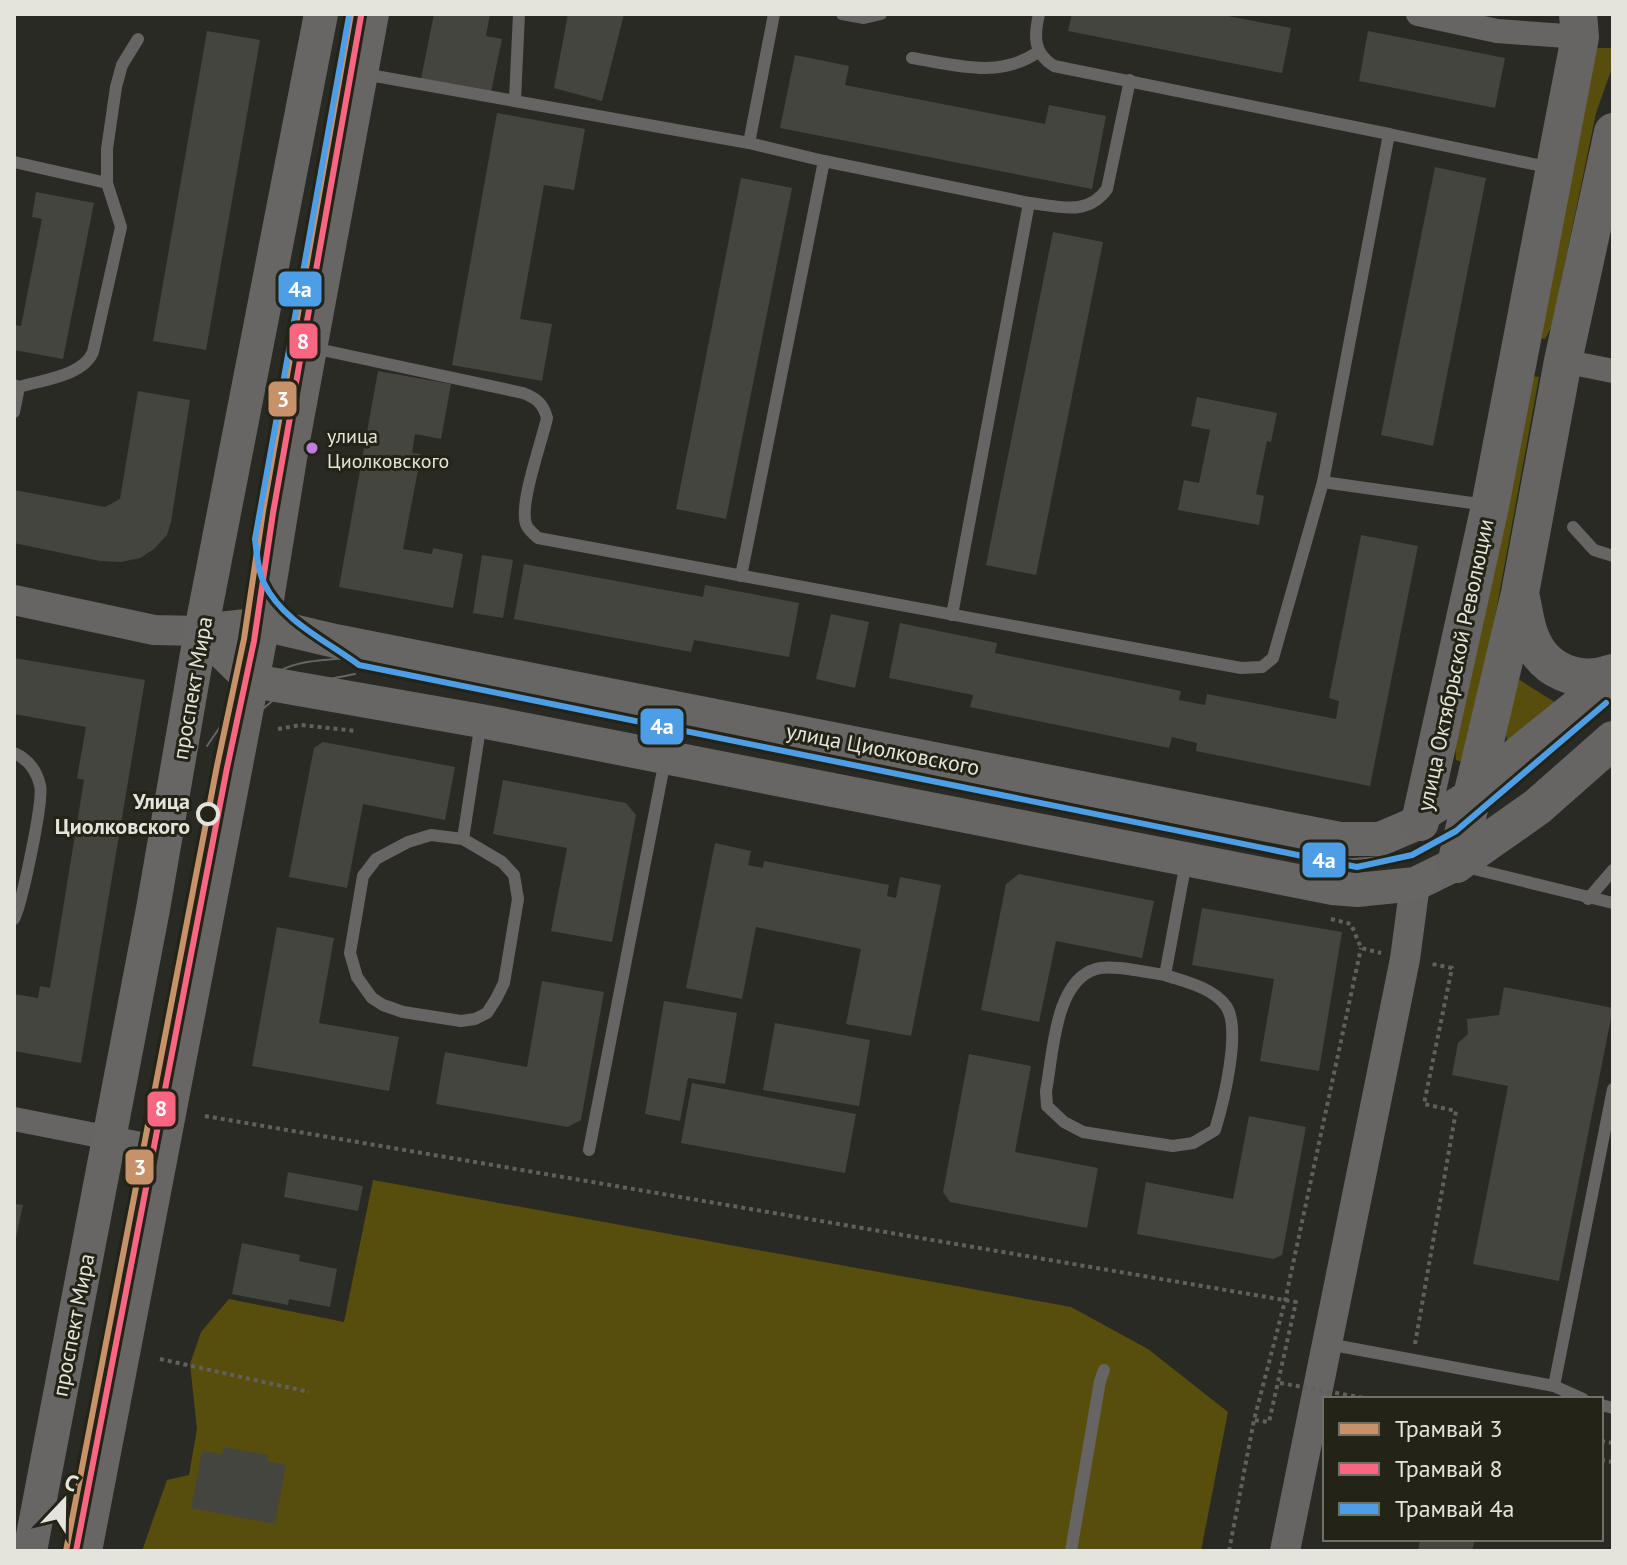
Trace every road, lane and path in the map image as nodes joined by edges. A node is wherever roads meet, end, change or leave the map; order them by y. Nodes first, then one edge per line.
1 (321, 14) edge
2 (372, 14) edge
3 (519, 14) edge
4 (774, 14) edge
5 (842, 14) edge
6 (881, 14) edge
7 (1039, 14) edge
8 (1418, 14) edge
9 (1579, 25) edge
10 (138, 39) dead end
11 (1038, 52) junction
12 (912, 58) dead end
13 (360, 73) junction
14 (1130, 80) junction
15 (515, 99) junction
16 (1613, 132) edge
17 (1389, 134) junction
18 (749, 143) junction
19 (824, 161) junction
20 (14, 162) edge
21 (1556, 169) junction
22 (107, 183) junction
23 (1029, 203) junction
24 (310, 347) junction
25 (1519, 356) junction
26 (1563, 361) junction
27 (1613, 371) edge
28 (17, 386) edge
29 (14, 412) edge
30 (1323, 482) junction
31 (1490, 506) junction
32 (1573, 527) dead end
33 (1613, 556) edge
34 (741, 576) junction
35 (1520, 593) junction
36 (14, 600) edge
37 (952, 615) junction
38 (263, 624) junction
39 (201, 631) junction
40 (1613, 673) edge
41 (1613, 679) edge
42 (251, 680) junction
43 (481, 721) junction
44 (278, 729) dead end
45 (361, 732) dead end
46 (1613, 740) edge
47 (14, 753) edge
48 (666, 757) junction
49 (1474, 788) junction
50 (1420, 822) junction
51 (463, 839) junction
52 (1186, 858) junction
53 (1456, 864) junction
54 (1613, 870) edge
55 (1415, 884) junction
56 (1588, 899) junction
57 (1613, 903) edge
58 (1320, 917) dead end
59 (14, 919) edge
60 (1361, 948) junction
61 (1405, 959) junction
62 (1165, 975) junction
63 (1613, 1089) edge
64 (205, 1116) dead end
65 (14, 1119) edge
66 (109, 1138) junction
67 (161, 1148) junction
68 (589, 1150) dead end
69 (1285, 1301) junction
70 (1328, 1344) junction
71 (160, 1359) dead end
72 (1412, 1361) junction
73 (1104, 1370) dead end
74 (1280, 1383) junction
75 (1554, 1386) junction
76 (309, 1392) dead end
77 (1359, 1397) edge
78 (1579, 1397) edge
79 (1254, 1420) junction
80 (14, 1548) edge
81 (30, 1551) edge
82 (85, 1551) edge
83 (1071, 1551) edge
84 (1229, 1551) edge
85 (1285, 1551) edge

1 - 39 main road, проспект Мира
2 - 13 main road
3 - 15 lane
4 - 18 lane
5 - 6 lane
7 - 11 lane
8 - 9 street
9 - 21 main road, улица Октябрьской Революции
10 - 22 lane
11 - 12 lane
11 - 14 lane
13 - 15 lane
13 - 24 main road
14 - 17 lane
14 - 23 lane
15 - 18 lane
16 - 26 main road, улица Октябрьской Революции
17 - 21 lane
17 - 30 lane
18 - 19 lane
19 - 23 lane
19 - 34 lane
20 - 22 lane
21 - 25 main road, улица Октябрьской Революции
22 - 28 lane
23 - 37 lane
24 - 34 lane
24 - 38 main road
25 - 26 main road
25 - 31 main road, улица Октябрьской Революции
26 - 27 street
26 - 35 main road, улица Октябрьской Революции
28 - 29 lane
30 - 31 lane
30 - 37 lane
31 - 50 main road, улица Октябрьской Революции
32 - 33 lane
34 - 37 lane
35 - 40 main road
35 - 49 main road, улица Октябрьской Революции
36 - 39 street, улица Циолковского
38 - 39 main road, улица Циолковского
38 - 42 main road
38 - 50 main road, улица Циолковского
39 - 42 main road
39 - 66 main road, проспект Мира
41 - 49 main road, улица Циолковского
42 - 43 main road
42 - 67 main road
43 - 48 main road
43 - 51 lane
44 - 45 path
46 - 53 main road
47 - 59 lane
48 - 52 main road
48 - 68 lane
49 - 50 street, улица Циолковского
49 - 53 main road, улица Октябрьской Революции
50 - 55 main road, улица Октябрьской Революции
51 - 51 lane
52 - 55 main road
52 - 62 lane
53 - 55 main road
53 - 56 lane
54 - 56 lane
55 - 61 street, улица Октябрьской Революции
56 - 57 lane
58 - 60 path
60 - 61 path
60 - 69 path
61 - 70 street, улица Октябрьской Революции
61 - 72 path
62 - 62 lane
63 - 75 lane
64 - 69 path
65 - 66 street
66 - 67 street
66 - 81 main road, проспект Мира
67 - 82 main road
69 - 74 path
69 - 79 path
70 - 72 lane
70 - 85 street, улица Октябрьской Революции
71 - 76 path
72 - 75 lane
73 - 83 lane
74 - 77 path, bridge
74 - 79 path
75 - 78 lane
79 - 84 path
80 - 81 lane

